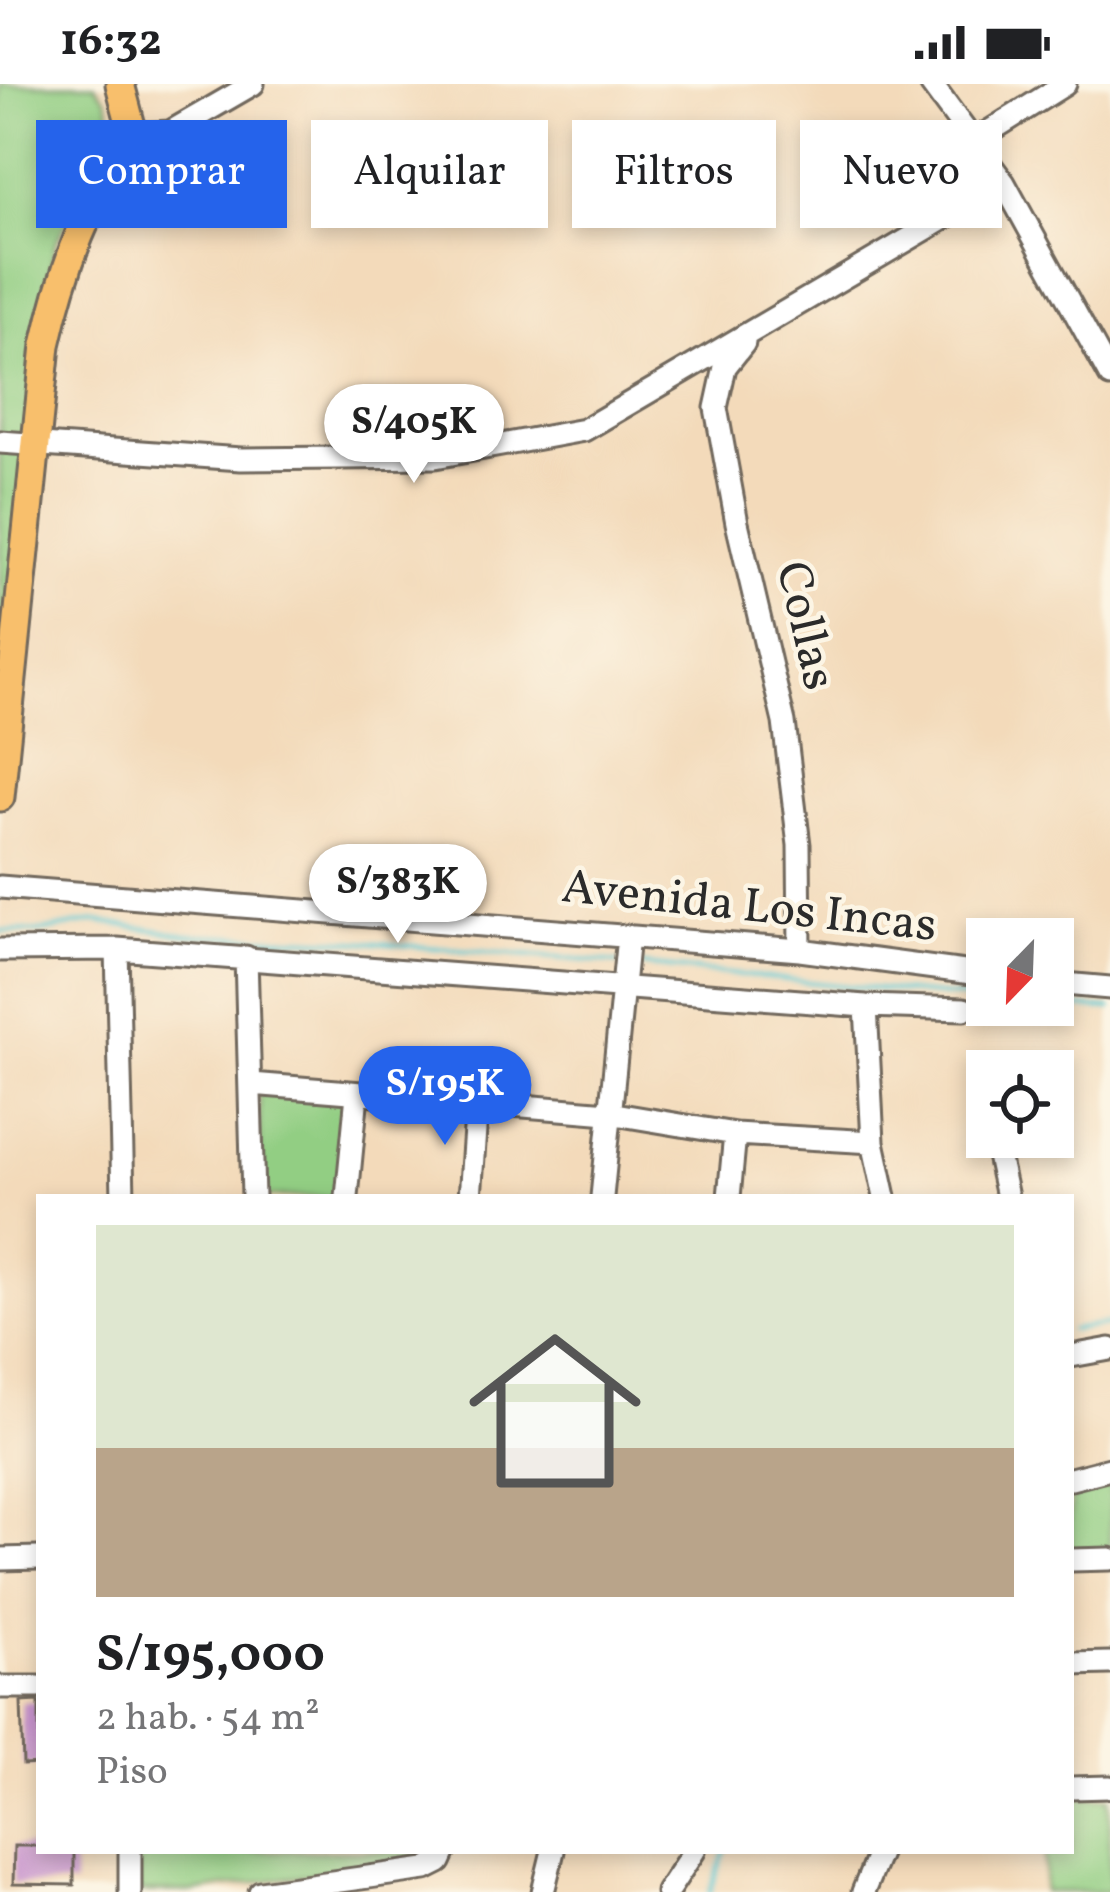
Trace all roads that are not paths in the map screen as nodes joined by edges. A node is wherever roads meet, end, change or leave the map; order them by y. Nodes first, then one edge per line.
1 (120, 84) edge
2 (253, 84) edge
3 (931, 84) edge
4 (1065, 84) edge
5 (129, 120) edge
6 (191, 120) edge
7 (958, 120) edge
8 (1002, 123) edge
9 (1002, 180) edge
10 (1004, 183) junction
11 (79, 228) edge
12 (752, 333) junction
13 (1110, 376) edge
14 (0, 442) edge
15 (36, 442) junction
16 (0, 797) edge
17 (0, 887) edge
18 (628, 936) junction
19 (117, 949) junction
20 (0, 950) edge
21 (800, 950) junction
22 (246, 957) junction
23 (966, 972) edge
24 (1074, 985) edge
25 (622, 986) junction
26 (1110, 988) edge
27 (866, 1006) junction
28 (964, 1009) dead end
29 (251, 1084) junction
30 (357, 1094) junction
31 (477, 1102) junction
32 (609, 1113) junction
33 (735, 1134) junction
34 (873, 1142) junction
35 (999, 1158) edge
36 (123, 1194) edge
37 (253, 1194) edge
38 (347, 1194) edge
39 (470, 1194) edge
40 (602, 1194) edge
41 (729, 1194) edge
42 (884, 1194) edge
43 (1006, 1194) edge
44 (1110, 1348) edge
45 (1074, 1355) edge
46 (1110, 1469) edge
47 (1074, 1478) edge
48 (36, 1558) edge
49 (0, 1559) edge
50 (1110, 1559) edge
51 (1074, 1560) edge
52 (1110, 1663) edge
53 (1074, 1664) edge
54 (36, 1687) edge
55 (0, 1688) edge
56 (1110, 1787) edge
57 (1074, 1788) edge
58 (130, 1854) edge
59 (444, 1854) edge
60 (553, 1854) edge
61 (692, 1854) edge
62 (879, 1854) edge
63 (130, 1892) edge
64 (260, 1892) edge
65 (543, 1892) edge
66 (667, 1892) edge
67 (862, 1892) edge

1 - 5 main road
2 - 6 street
3 - 7 street
4 - 8 street
9 - 10 street
10 - 12 street
10 - 13 street
11 - 15 main road
12 - 15 street
12 - 21 street, Collas
14 - 15 street
15 - 16 main road
17 - 18 street, Avenida Los Incas
18 - 21 street, Avenida Los Incas
18 - 25 street
19 - 20 street
19 - 22 street
19 - 36 street
21 - 23 street, Avenida Los Incas
22 - 25 street
22 - 29 street
24 - 26 street
25 - 27 street
25 - 32 street
27 - 28 street
27 - 34 street
29 - 30 street
29 - 37 street
30 - 31 street
30 - 38 street
31 - 32 street
31 - 39 street
32 - 33 street
32 - 40 street
33 - 34 street
33 - 41 street
34 - 42 street
35 - 43 street
44 - 45 street
46 - 47 street
48 - 49 street
50 - 51 street
52 - 53 street
54 - 55 street
56 - 57 street
58 - 63 street
59 - 64 street
60 - 65 street
61 - 66 street
62 - 67 street

